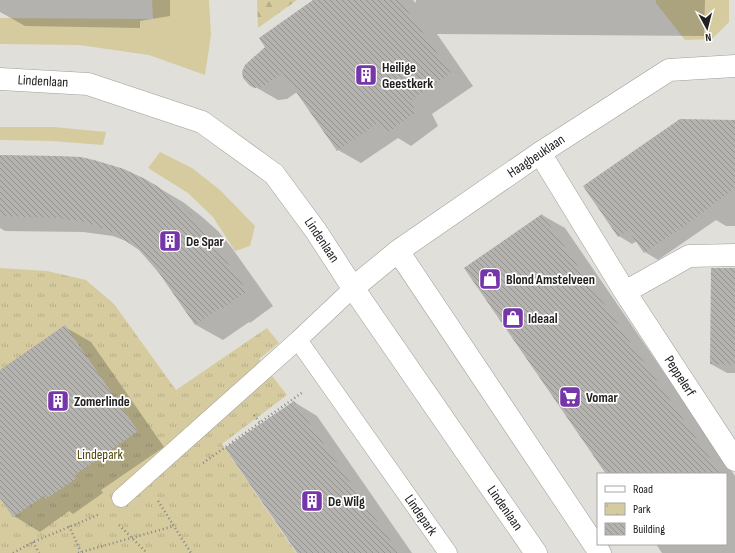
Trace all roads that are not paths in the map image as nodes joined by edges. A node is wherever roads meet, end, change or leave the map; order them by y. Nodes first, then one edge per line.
1 (735, 66) edge
2 (0, 79) edge
3 (540, 153) junction
4 (398, 251) junction
5 (735, 255) edge
6 (353, 288) junction
7 (625, 292) junction
8 (298, 340) junction
9 (735, 460) edge
10 (121, 498) dead end
11 (448, 553) edge
12 (536, 553) edge
13 (600, 553) edge

1 - 3 street, Haagbeuklaan
2 - 6 street, Lindenlaan
3 - 4 street, Haagbeuklaan
3 - 7 street, Peppelerf
4 - 6 street, Haagbeuklaan
4 - 13 street
5 - 7 street
6 - 8 lane
6 - 12 street, Lindenlaan
7 - 9 street, Peppelerf
8 - 10 lane
8 - 11 lane, Lindepark

